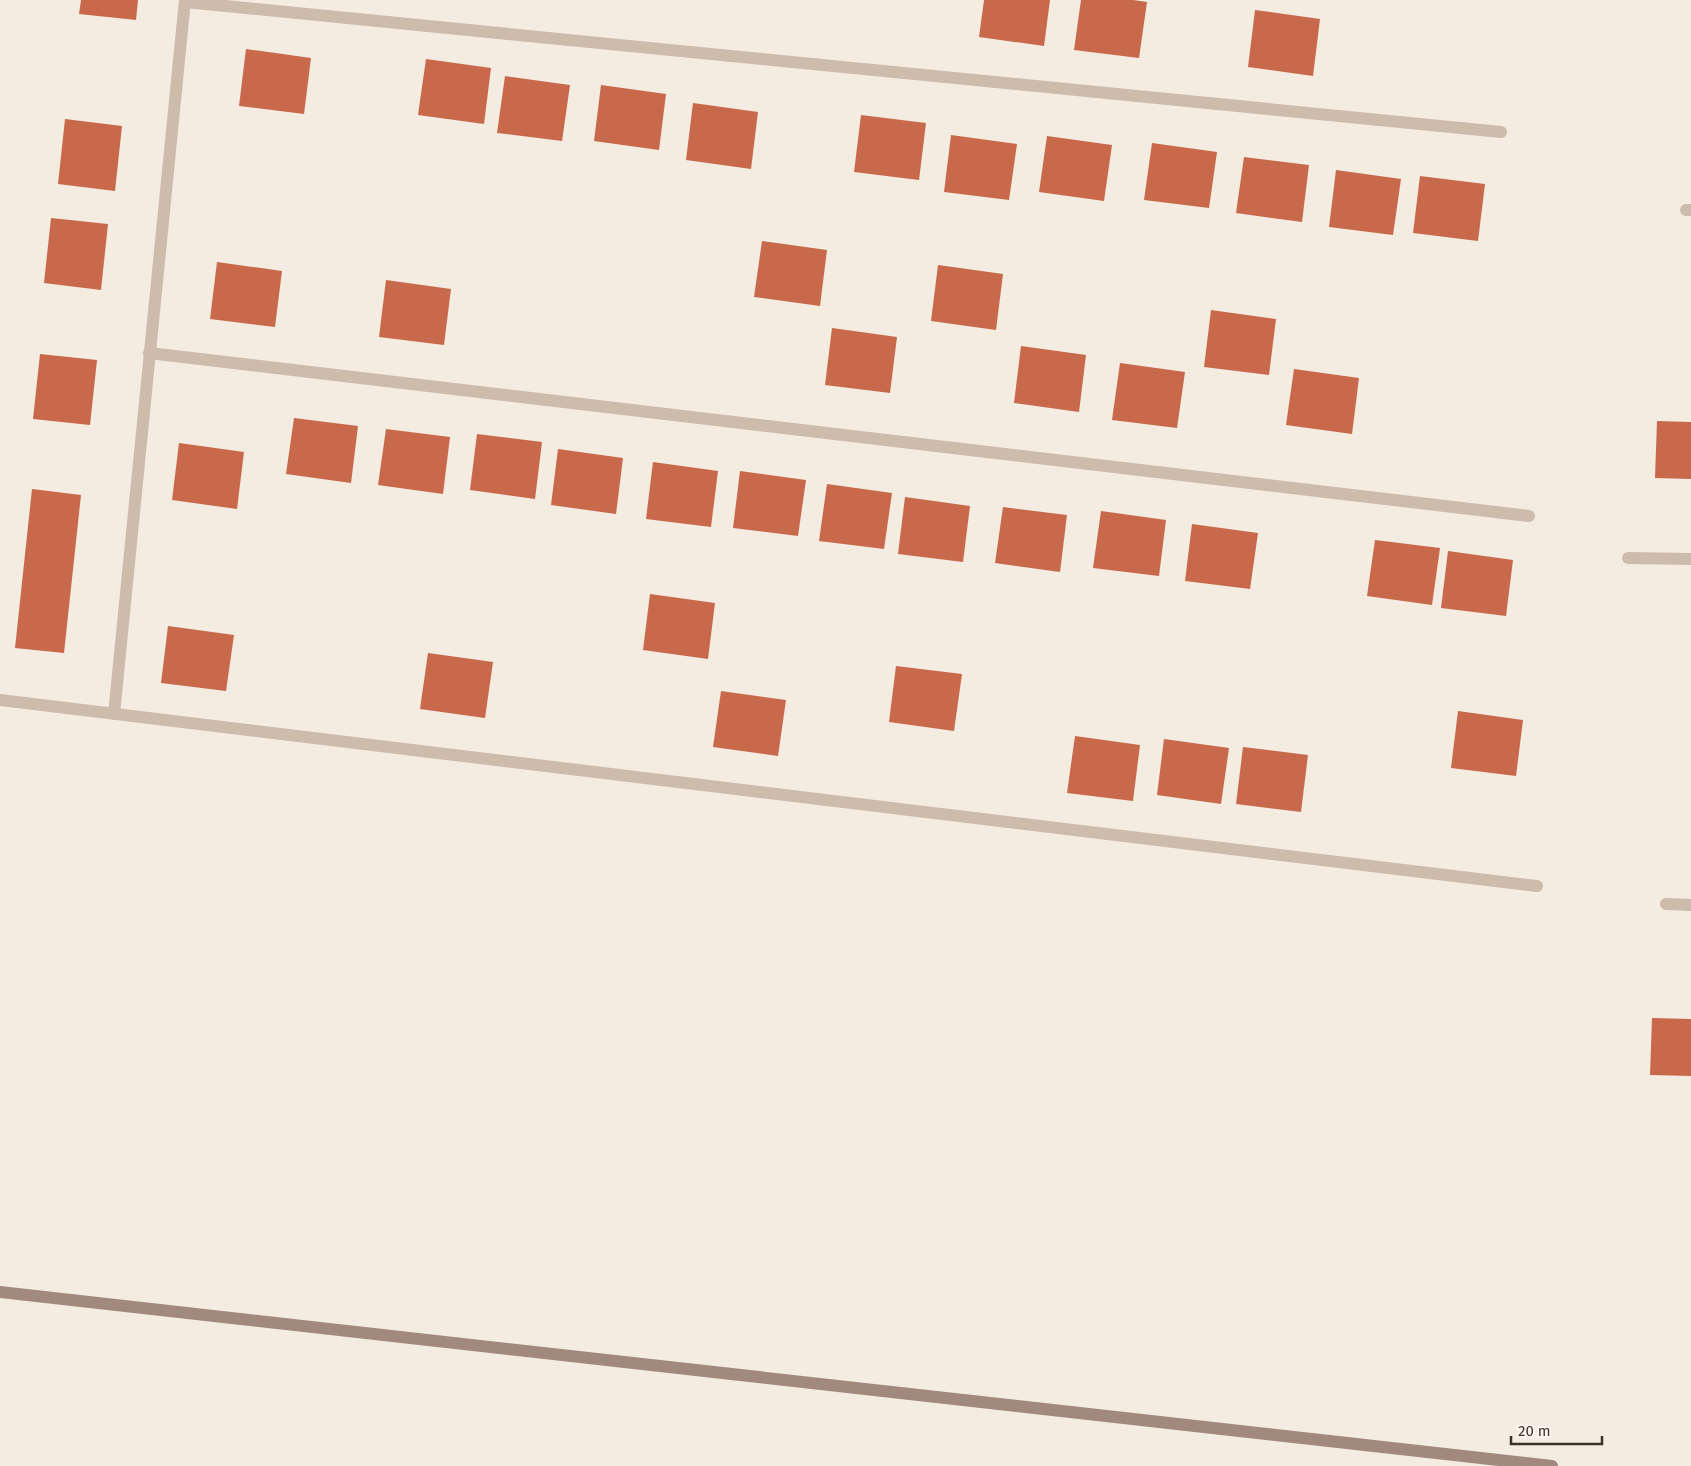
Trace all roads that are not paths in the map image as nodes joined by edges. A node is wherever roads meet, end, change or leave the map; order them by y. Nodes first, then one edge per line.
1 (185, 1) edge
2 (1501, 132) dead end
3 (150, 353) junction
4 (1529, 516) dead end
5 (1628, 558) dead end
6 (1691, 559) edge
7 (0, 700) edge
8 (114, 714) junction
9 (1537, 886) dead end
10 (1666, 904) dead end
11 (1691, 905) edge
12 (0, 1292) edge
13 (1552, 1466) edge

1 - 2 street
1 - 3 street
3 - 4 street
3 - 8 street
5 - 6 street
7 - 8 street
8 - 9 street
10 - 11 street
12 - 13 main road

